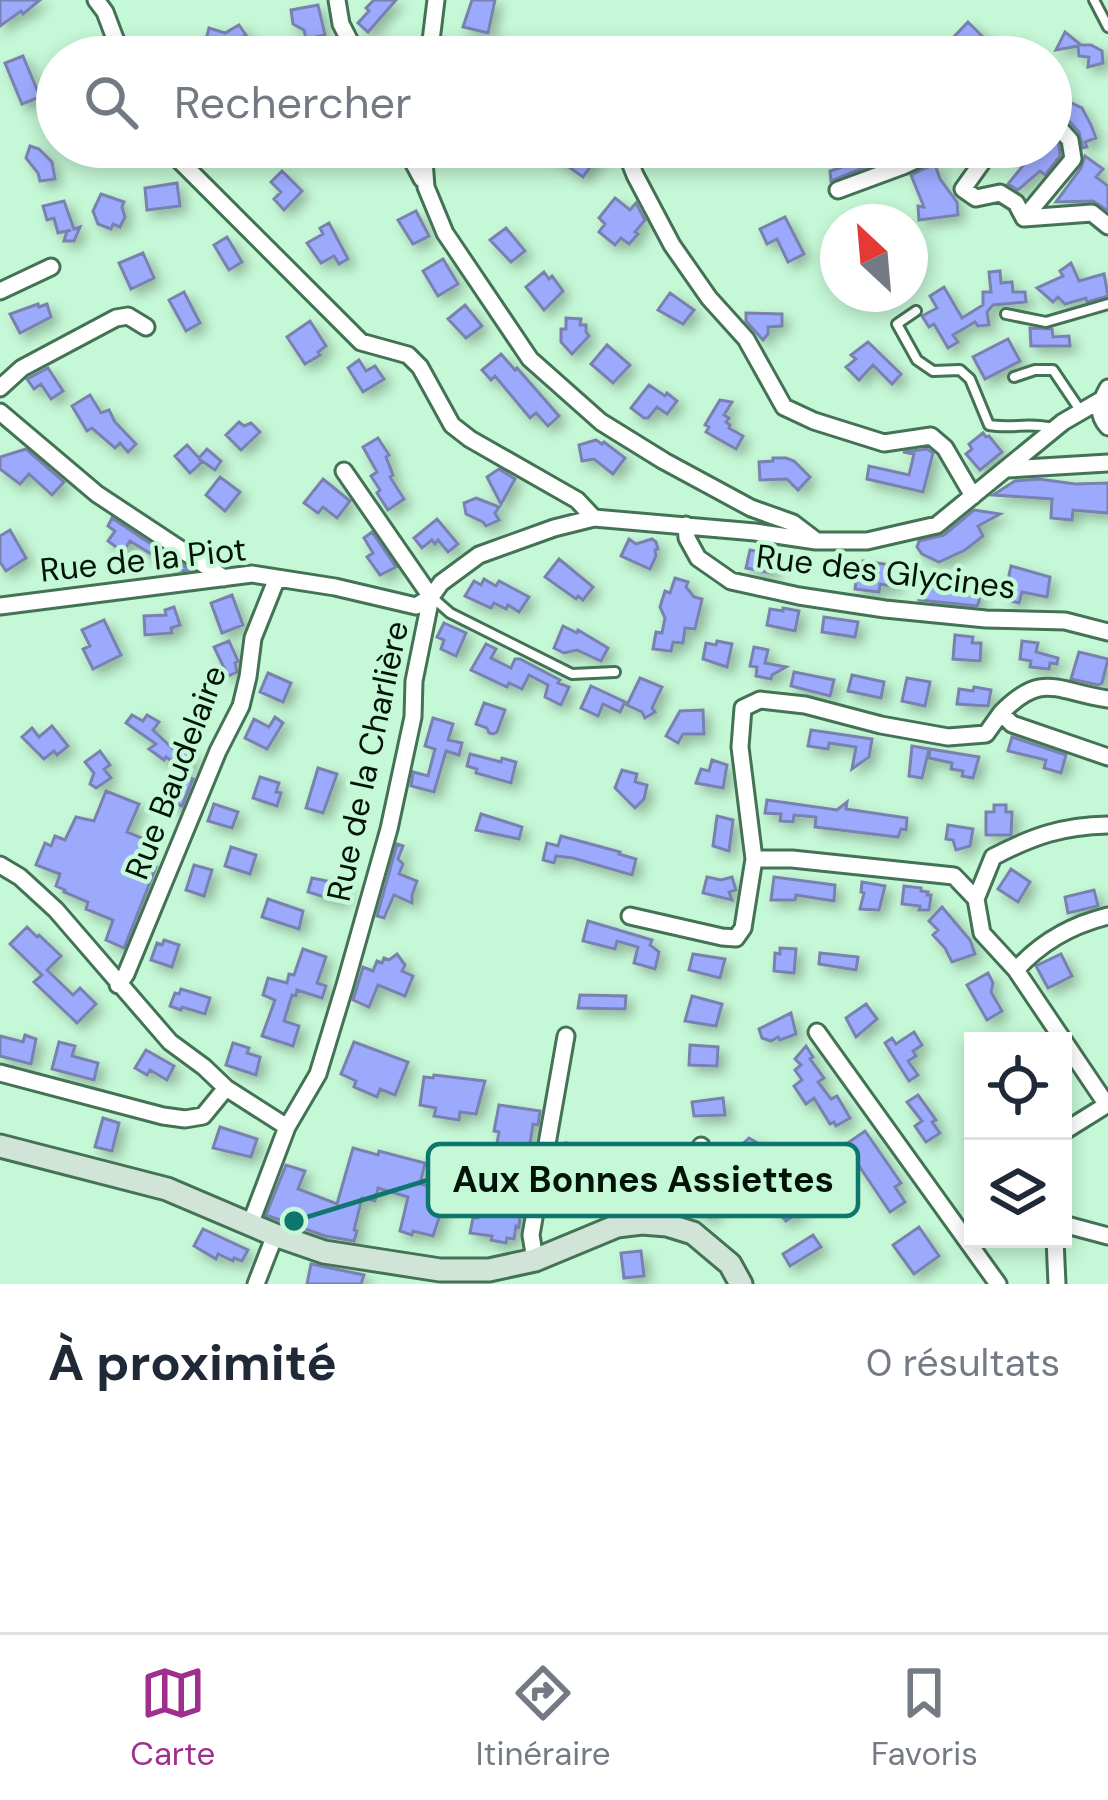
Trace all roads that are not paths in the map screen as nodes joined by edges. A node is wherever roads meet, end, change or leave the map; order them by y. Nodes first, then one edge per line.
1 (96, 0) edge
2 (337, 0) edge
3 (436, 0) edge
4 (1094, 0) edge
5 (1108, 27) edge
6 (114, 36) edge
7 (347, 36) edge
8 (432, 36) edge
9 (187, 168) edge
10 (416, 168) edge
11 (425, 168) edge
12 (632, 168) edge
13 (898, 168) edge
14 (977, 168) edge
15 (1065, 168) edge
16 (426, 187) junction
17 (838, 190) dead end
18 (1024, 218) junction
19 (1108, 226) edge
20 (51, 267) dead end
21 (0, 291) edge
22 (1108, 304) edge
23 (915, 312) edge
24 (1006, 314) dead end
25 (146, 327) dead end
26 (1015, 377) dead end
27 (0, 388) edge
28 (1104, 394) edge
29 (0, 412) edge
30 (1081, 412) junction
31 (1108, 427) edge
32 (1054, 429) junction
33 (1108, 463) edge
34 (1008, 469) junction
35 (344, 471) dead end
36 (974, 496) junction
37 (751, 508) junction
38 (594, 518) junction
39 (686, 525) junction
40 (755, 532) junction
41 (816, 541) junction
42 (224, 578) junction
43 (277, 578) junction
44 (431, 597) junction
45 (0, 606) edge
46 (1108, 632) edge
47 (615, 672) dead end
48 (1108, 699) edge
49 (1001, 713) junction
50 (1108, 757) edge
51 (1108, 825) edge
52 (754, 860) junction
53 (0, 865) edge
54 (976, 899) junction
55 (630, 916) dead end
56 (1108, 916) edge
57 (1016, 970) junction
58 (118, 985) junction
59 (817, 1032) dead end
60 (566, 1036) dead end
61 (0, 1073) edge
62 (226, 1088) junction
63 (1108, 1104) edge
64 (1072, 1126) edge
65 (287, 1127) junction
66 (0, 1146) edge
67 (701, 1146) dead end
68 (250, 1222) junction
69 (667, 1225) junction
70 (1072, 1226) edge
71 (275, 1235) junction
72 (1108, 1236) edge
73 (1055, 1248) edge
74 (535, 1260) junction
75 (256, 1284) edge
76 (741, 1284) edge
77 (998, 1284) edge
78 (1057, 1284) edge

1 - 6 street
2 - 7 street
3 - 8 street
4 - 5 lane
9 - 38 street
10 - 16 street
11 - 16 street
12 - 36 street
13 - 17 street
14 - 18 street
15 - 18 street
16 - 37 street
18 - 19 street
20 - 21 street
22 - 24 lane
23 - 32 lane
25 - 27 street
26 - 30 lane
28 - 30 street, Rue de la Charlière
28 - 31 street
29 - 42 street
30 - 32 street, Rue de la Charlière
32 - 34 street, Rue de la Charlière
33 - 34 street
34 - 36 street, Rue de la Charlière
35 - 44 street
36 - 41 street, Rue de la Charlière
37 - 40 street
37 - 41 street
38 - 39 street, Rue de la Charlière
38 - 44 street, Rue de la Charlière
39 - 40 street, Rue de la Charlière
39 - 46 street, Rue des Glycines
40 - 41 street, Rue de la Charlière
42 - 43 street, Rue de la Piot
42 - 45 street, Rue de la Piot
43 - 44 street, Rue de la Piot
43 - 58 street, Rue Baudelaire
44 - 47 lane
44 - 65 street, Rue de la Charlière
48 - 49 street
49 - 50 street
49 - 52 street
51 - 54 street
52 - 54 street
52 - 55 street
53 - 58 street
54 - 57 street
56 - 57 street
57 - 63 street
58 - 62 street
59 - 77 street
60 - 74 street
61 - 62 street
62 - 65 street
63 - 64 street
65 - 68 street, Rue de la Charlière
66 - 68 street
67 - 69 street
68 - 71 street
69 - 74 street
69 - 76 street
70 - 72 street
71 - 74 street
71 - 75 street
73 - 78 street

